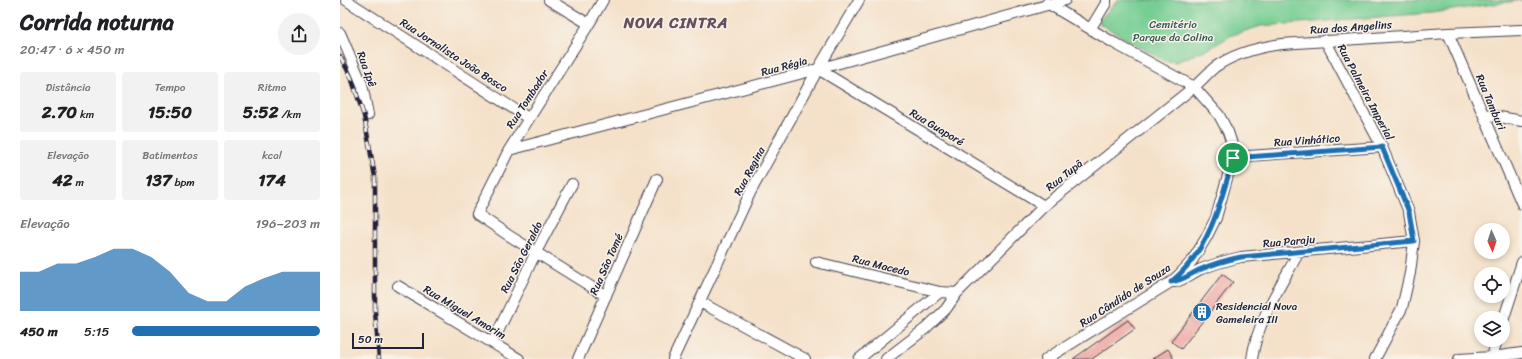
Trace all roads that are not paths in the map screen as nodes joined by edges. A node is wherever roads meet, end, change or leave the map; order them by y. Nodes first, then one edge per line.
1 (346, 0) edge
2 (549, 0) edge
3 (603, 0) edge
4 (859, 0) edge
5 (1065, 0) edge
6 (1106, 0) edge
7 (1046, 2) edge
8 (589, 24) junction
9 (1091, 28) junction
10 (1522, 30) edge
11 (340, 33) edge
12 (1448, 33) junction
13 (1325, 40) junction
14 (818, 69) junction
15 (1194, 87) junction
16 (1483, 114) junction
17 (368, 115) dead end
18 (528, 118) junction
19 (1522, 121) edge
20 (1382, 147) junction
21 (509, 150) junction
22 (1233, 158) junction
23 (657, 179) dead end
24 (572, 184) dead end
25 (1522, 204) edge
26 (1044, 206) junction
27 (1414, 241) junction
28 (536, 252) junction
29 (1299, 252) junction
30 (816, 262) dead end
31 (1522, 262) edge
32 (1171, 282) junction
33 (398, 286) dead end
34 (940, 292) junction
35 (957, 293) junction
36 (606, 296) junction
37 (700, 302) junction
38 (1506, 311) edge
39 (493, 342) junction
40 (1495, 347) edge
41 (1522, 353) edge
42 (1492, 357) junction
43 (519, 359) edge
44 (578, 359) edge
45 (673, 359) edge
46 (805, 359) edge
47 (859, 359) edge
48 (886, 359) edge
49 (1046, 359) edge
50 (1252, 359) edge
51 (1375, 359) edge
52 (1459, 359) edge

1 - 18 street, Rua Jornalista João Bosco
2 - 8 street
3 - 8 street, Rua Tombador
4 - 14 street, Rua Regina
5 - 7 street, Rua Régia
6 - 9 street
7 - 9 street, Rua Cândido de Souza
7 - 14 street, Rua Régia
8 - 18 street, Rua Tombador
9 - 15 street, Rua Cândido de Souza
10 - 12 street, Rua dos Angelins
11 - 17 street, Rua Ipê
12 - 13 street, Rua dos Angelins
12 - 16 street, Rua Tamburi
13 - 15 street, Rua dos Angelins
13 - 20 street, Rua Palmeira Imperial
14 - 21 street, Rua Régia
14 - 26 street, Rua Guaporé
14 - 37 street, Rua Regina
15 - 22 street, Rua Cândido de Souza
15 - 26 street, Rua Tupã
16 - 19 street
16 - 25 street, Rua Tamburi
18 - 21 street, Rua Tombador
20 - 22 street, Rua Vinhático
20 - 27 street, Rua Palmeira Imperial
21 - 28 street, Rua Tombador
22 - 32 street, Rua Cândido de Souza
23 - 36 street, Rua São Tomé
24 - 28 street, Rua São Geraldo
26 - 35 street, Rua Tupã
27 - 29 street, Rua Paraju
27 - 51 street, Rua Palmeira Imperial
28 - 36 street
28 - 39 street, Rua São Geraldo
29 - 32 street, Rua Paraju
29 - 50 street
30 - 34 street, Rua Macedo
31 - 38 street
32 - 49 street, Rua Cândido de Souza
33 - 39 street, Rua Miguel Amorim
34 - 35 street
34 - 47 street
35 - 48 street, Rua Tupã
36 - 44 street, Rua São Tomé
37 - 45 street, Rua Regina
37 - 46 street
39 - 43 street, Rua Miguel Amorim
40 - 42 street
41 - 42 street
42 - 52 street

